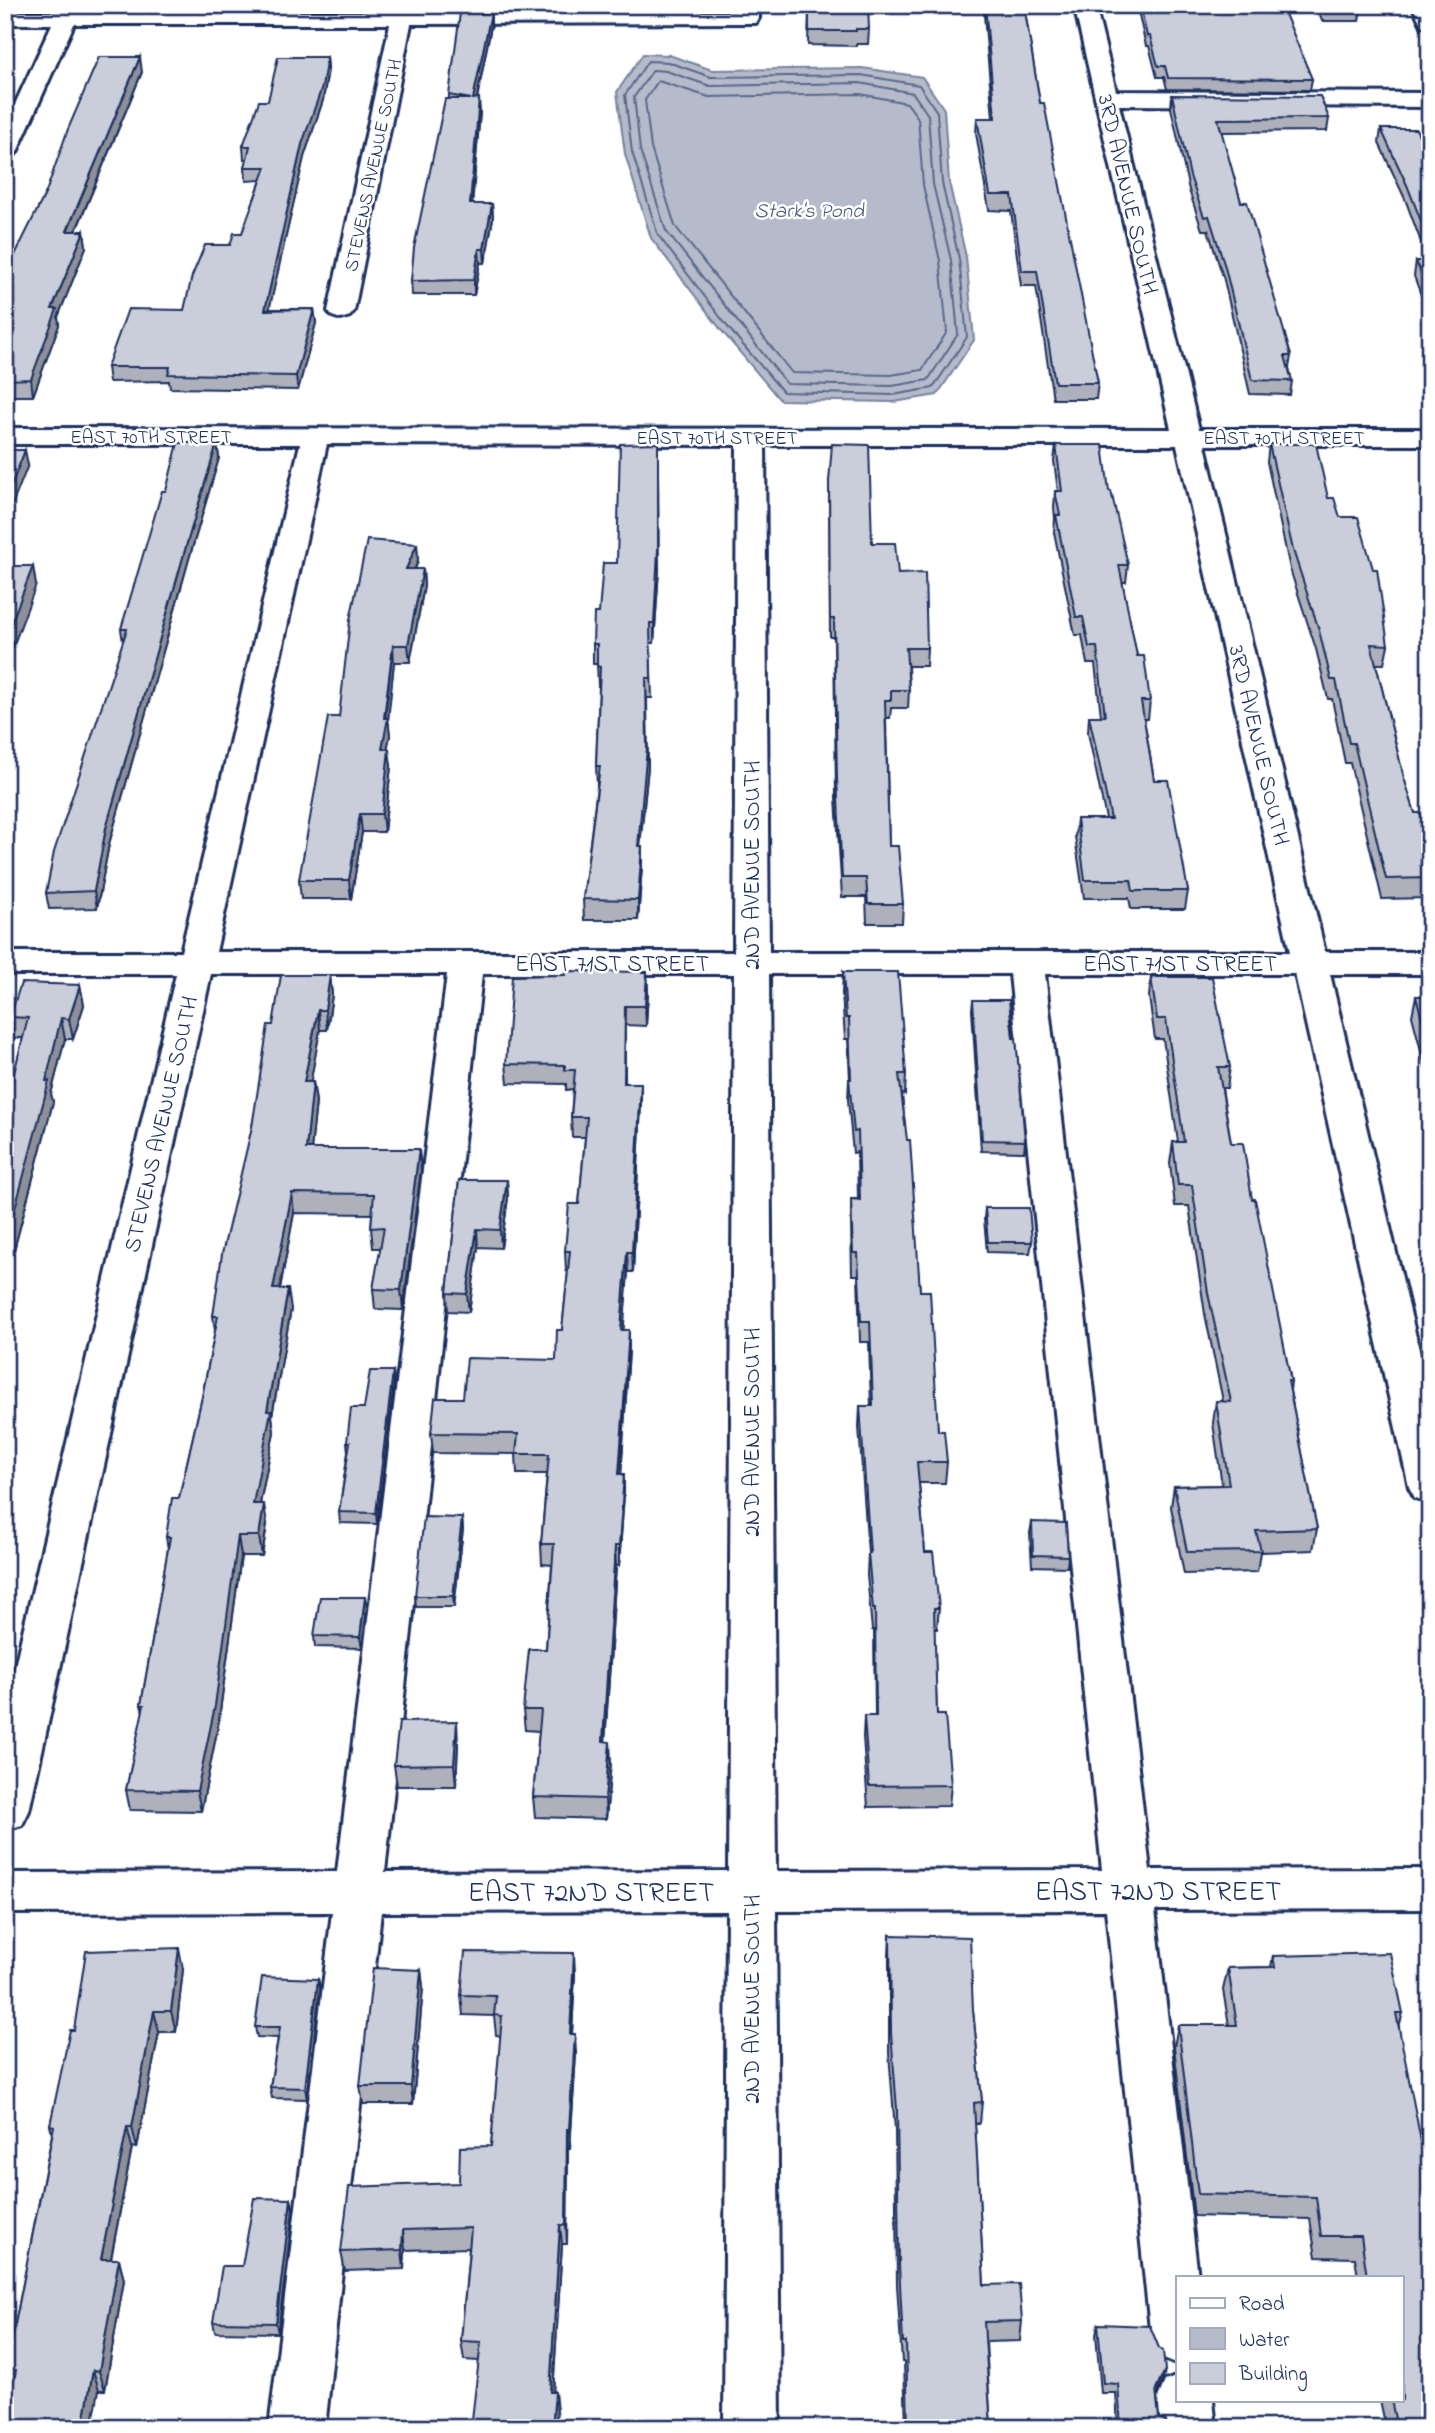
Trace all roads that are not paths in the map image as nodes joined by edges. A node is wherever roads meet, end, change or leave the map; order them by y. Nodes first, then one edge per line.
1 (1084, 5) edge
2 (1422, 5) edge
3 (748, 11) edge
4 (5, 18) edge
5 (66, 18) junction
6 (402, 18) junction
7 (1430, 21) edge
8 (1106, 98) junction
9 (1430, 100) edge
10 (5, 152) edge
11 (341, 312) dead end
12 (5, 436) edge
13 (315, 437) junction
14 (751, 437) junction
15 (1189, 437) junction
16 (1430, 437) edge
17 (5, 962) edge
18 (196, 962) junction
19 (466, 962) junction
20 (751, 962) junction
21 (1026, 962) junction
22 (1310, 962) junction
23 (1430, 962) edge
24 (1430, 1487) edge
25 (5, 1811) edge
26 (1430, 1889) edge
27 (1127, 1890) junction
28 (359, 1891) junction
29 (751, 1891) junction
30 (5, 1892) edge
31 (1176, 2321) edge
32 (1185, 2402) edge
33 (297, 2428) edge
34 (752, 2428) edge
35 (1188, 2428) edge

1 - 8 street, 3RD AVENUE SOUTH
2 - 7 street
3 - 6 street
4 - 5 street
5 - 6 street
5 - 10 street
6 - 11 street, STEVENS AVENUE SOUTH
8 - 9 street
8 - 15 street, 3RD AVENUE SOUTH
12 - 13 street, EAST 70TH STREET
13 - 14 street, EAST 70TH STREET
13 - 18 street, STEVENS AVENUE SOUTH
14 - 15 street, EAST 70TH STREET
14 - 20 street, 2ND AVENUE SOUTH
15 - 16 street, EAST 70TH STREET
15 - 22 street, 3RD AVENUE SOUTH
17 - 18 street, EAST 71ST STREET
18 - 19 street, EAST 71ST STREET
18 - 25 street, STEVENS AVENUE SOUTH
19 - 20 street, EAST 71ST STREET
19 - 28 street
20 - 21 street, EAST 71ST STREET
20 - 29 street, 2ND AVENUE SOUTH
21 - 22 street, EAST 71ST STREET
21 - 27 street
22 - 23 street, EAST 71ST STREET
22 - 24 street, 3RD AVENUE SOUTH
26 - 27 street, EAST 72ND STREET
27 - 29 street, EAST 72ND STREET
27 - 31 street
28 - 29 street, EAST 72ND STREET
28 - 30 street, EAST 72ND STREET
28 - 33 street
29 - 34 street, 2ND AVENUE SOUTH
32 - 35 street

